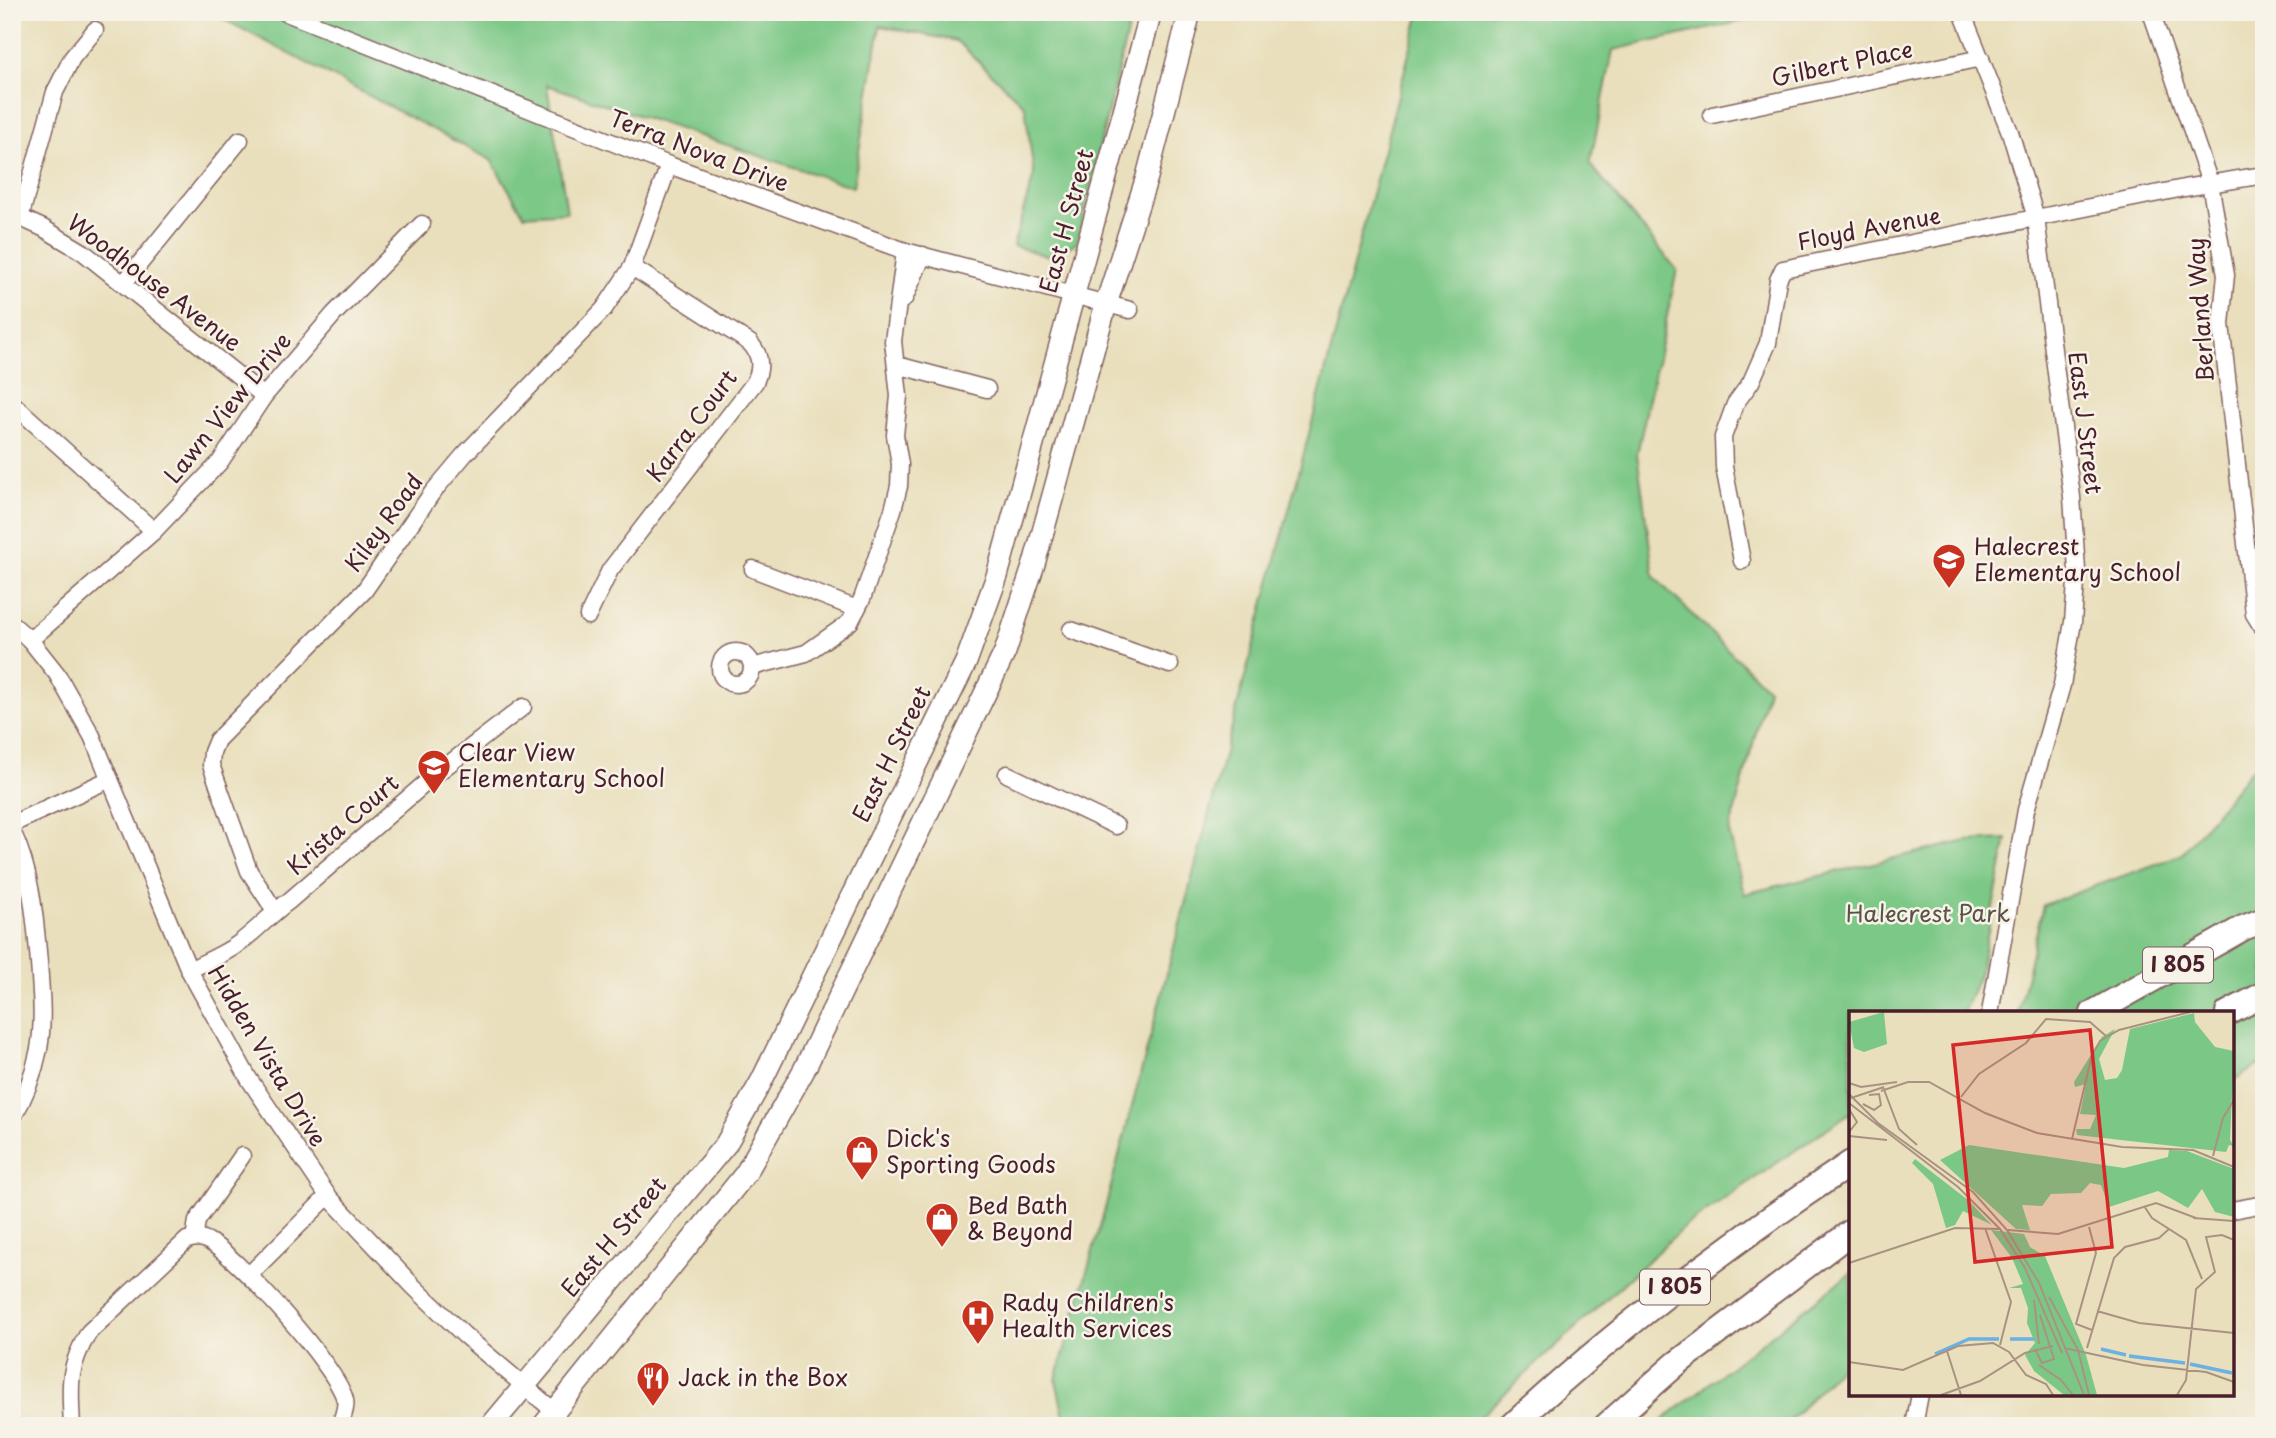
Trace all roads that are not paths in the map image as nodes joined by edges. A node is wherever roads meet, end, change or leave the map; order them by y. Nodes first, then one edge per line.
1 (284, 12) edge
2 (1151, 12) edge
3 (1190, 12) edge
4 (1962, 12) edge
5 (2151, 12) edge
6 (95, 30) dead end
7 (1981, 58) junction
8 (1712, 115) dead end
9 (240, 140) dead end
10 (669, 165) junction
11 (2264, 175) edge
12 (2210, 183) junction
13 (16, 216) edge
14 (2036, 218) junction
15 (422, 224) dead end
16 (905, 251) junction
17 (923, 256) junction
18 (632, 267) junction
19 (124, 283) junction
20 (1074, 294) junction
21 (1106, 304) junction
22 (1130, 310) dead end
23 (895, 321) junction
24 (897, 365) junction
25 (987, 389) dead end
26 (264, 396) junction
27 (12, 403) edge
28 (154, 531) junction
29 (1742, 561) dead end
30 (754, 569) dead end
31 (857, 609) junction
32 (588, 616) dead end
33 (12, 624) edge
34 (2264, 629) edge
35 (1071, 630) dead end
36 (30, 640) junction
37 (1170, 665) dead end
38 (752, 667) dead end
39 (523, 707) dead end
40 (1007, 774) dead end
41 (110, 779) junction
42 (12, 824) edge
43 (1116, 826) dead end
44 (12, 831) edge
45 (275, 911) junction
46 (2264, 920) edge
47 (189, 970) junction
48 (2260, 998) edge
49 (1990, 1011) edge
50 (2097, 1011) edge
51 (2232, 1011) edge
52 (12, 1119) edge
53 (242, 1156) dead end
54 (1849, 1164) edge
55 (328, 1196) junction
56 (2264, 1204) edge
57 (2234, 1210) edge
58 (1849, 1234) edge
59 (194, 1238) junction
60 (248, 1275) junction
61 (524, 1387) junction
62 (1920, 1396) edge
63 (549, 1418) edge
64 (72, 1426) edge
65 (340, 1426) edge
66 (491, 1426) edge
67 (1512, 1426) edge
68 (1606, 1426) edge
69 (1914, 1426) edge

1 - 10 street, Terra Nova Drive
2 - 20 main road, East H Street
3 - 21 main road
4 - 7 street, East J Street
5 - 12 street, Berland Way
6 - 13 street
7 - 8 street, Gilbert Place
7 - 14 street, East J Street
9 - 19 street
10 - 16 street, Terra Nova Drive
10 - 18 street, Kiley Road
11 - 12 street, Floyd Avenue
12 - 14 street, Floyd Avenue
12 - 34 street, Berland Way
13 - 19 street, Woodhouse Avenue
14 - 29 street, Floyd Avenue
14 - 49 street, East J Street
15 - 26 street, Lawn View Drive
16 - 17 street, Terra Nova Drive
16 - 23 street
17 - 20 street, Terra Nova Drive
17 - 23 street
18 - 32 street, Karra Court
18 - 45 street, Kiley Road
19 - 26 street, Woodhouse Avenue
20 - 21 street, Terra Nova Drive
20 - 61 main road, East H Street
21 - 22 street, Terra Nova Drive
21 - 63 main road
23 - 24 street
24 - 25 street
24 - 31 street
26 - 28 street, Lawn View Drive
27 - 28 street
28 - 36 street, Lawn View Drive
30 - 31 street
31 - 38 street
33 - 36 street, Hidden Vista Drive
35 - 37 street
36 - 41 street, Hidden Vista Drive
39 - 45 street, Krista Court
40 - 43 street
41 - 42 street
41 - 47 street, Hidden Vista Drive
44 - 52 street
45 - 47 street, Krista Court
46 - 50 highway, I 805
47 - 55 street, Hidden Vista Drive
48 - 51 highway, I 805
53 - 59 street
54 - 67 highway, I 805
55 - 60 street
55 - 61 street, Hidden Vista Drive
56 - 57 street
58 - 68 highway, I 805
59 - 60 street
59 - 64 street
60 - 65 street
61 - 63 street, Hidden Vista Drive
61 - 66 main road, East H Street
62 - 69 street

